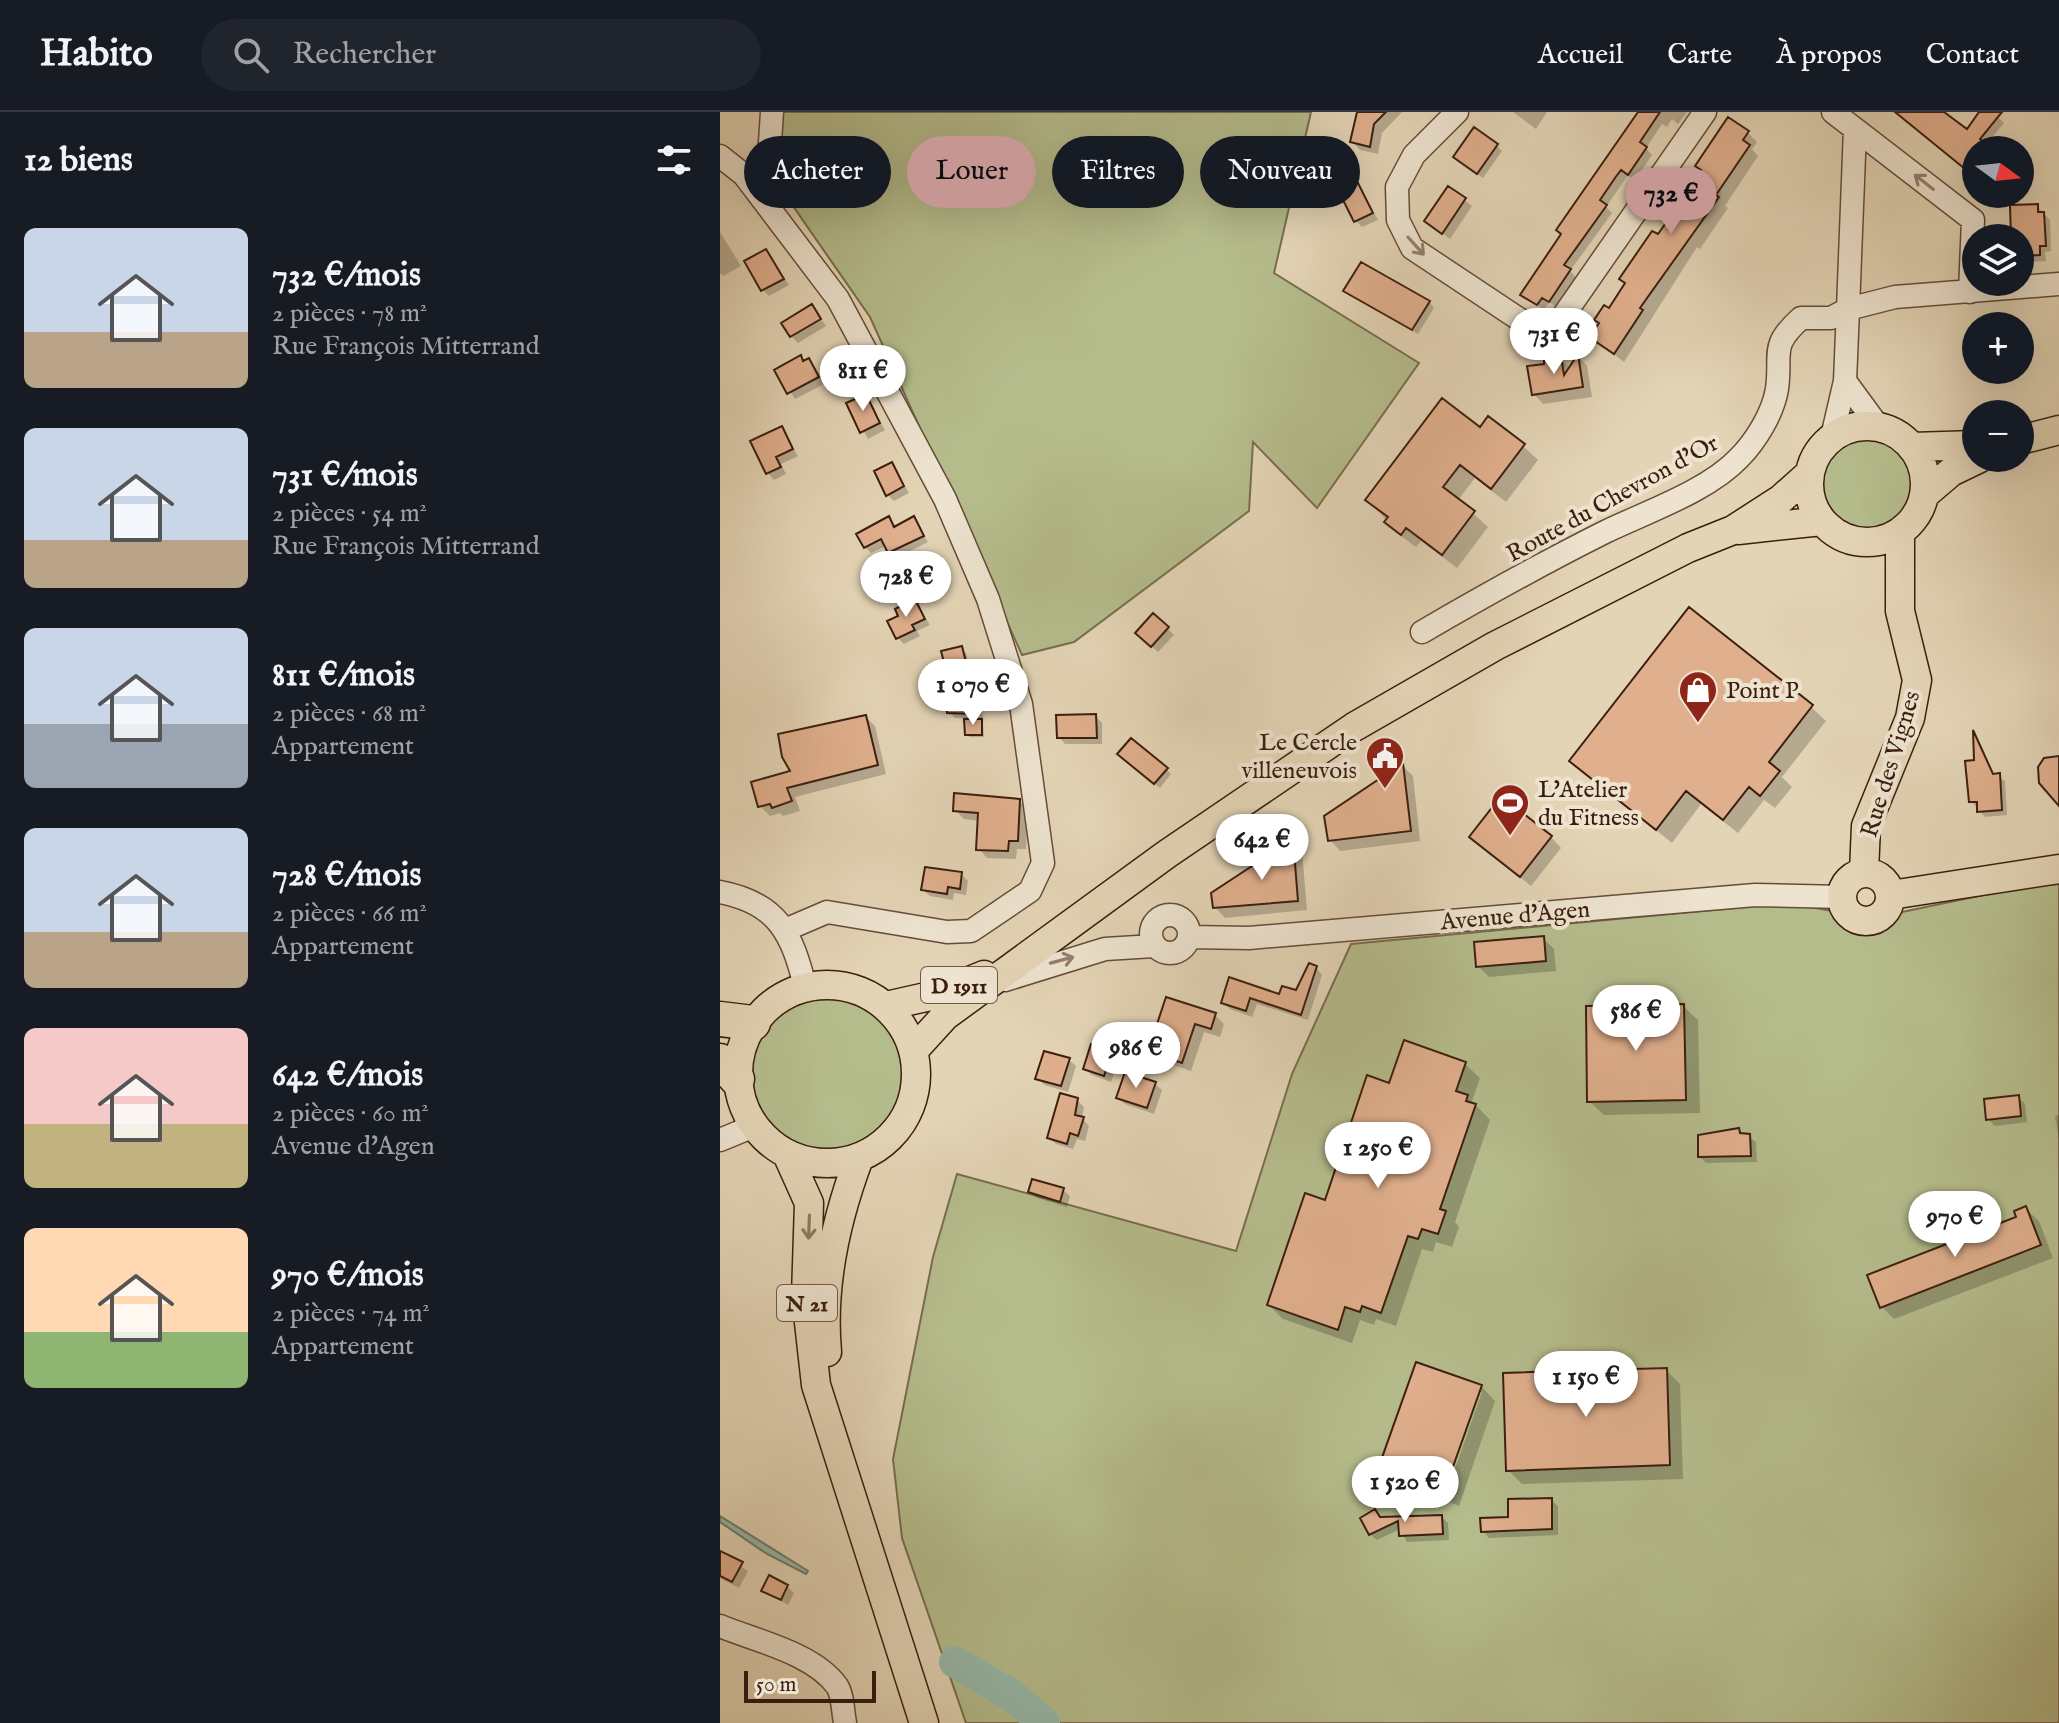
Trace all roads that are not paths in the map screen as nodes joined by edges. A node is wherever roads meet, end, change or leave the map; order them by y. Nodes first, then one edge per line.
1 (772, 112) edge
2 (1457, 112) edge
3 (1705, 112) edge
4 (1833, 112) edge
5 (1855, 129) junction
6 (770, 136) edge
7 (720, 156) edge
8 (744, 175) edge
9 (770, 208) edge
10 (1973, 224) edge
11 (2059, 284) edge
12 (2034, 286) edge
13 (1962, 293) edge
14 (1848, 309) junction
15 (1845, 381) junction
16 (1878, 426) junction
17 (2059, 430) edge
18 (2034, 436) edge
19 (1832, 437) junction
20 (1962, 445) edge
21 (1912, 447) junction
22 (1962, 467) edge
23 (1809, 474) junction
24 (1924, 495) junction
25 (1822, 521) junction
26 (1733, 530) junction
27 (1900, 532) junction
28 (1867, 542) junction
29 (1900, 611) junction
30 (1422, 632) dead end
31 (2059, 869) edge
32 (1864, 872) junction
33 (720, 892) edge
34 (1891, 895) junction
35 (1842, 897) junction
36 (785, 930) junction
37 (1029, 956) junction
38 (988, 985) junction
39 (805, 986) junction
40 (886, 1006) junction
41 (736, 1021) edge
42 (914, 1050) junction
43 (729, 1070) edge
44 (754, 1126) junction
45 (720, 1140) edge
46 (787, 1154) junction
47 (859, 1158) junction
48 (838, 1452) junction
49 (869, 1560) junction
50 (720, 1626) edge
51 (845, 1723) edge
52 (906, 1723) edge
53 (924, 1723) edge

1 - 6 street
2 -> 3 street
4 - 5 street
10 -> 5 street
5 - 14 street
7 - 8 street
9 - 36 street
11 - 12 street
13 - 14 street
14 - 15 street
14 - 30 street, Route du Chevron d'Or
15 - 16 street
15 - 19 street
16 - 19 main road
16 - 21 main road
17 - 18 main road
19 - 23 main road
20 - 21 main road
21 - 24 main road
22 - 24 main road
23 - 25 main road
23 - 26 main road, D 1911
24 - 27 main road
25 - 26 main road, D 1911
25 - 28 main road
26 - 37 main road, D 1911
27 - 28 main road
27 - 29 main road, Rue des Vignes
28 - 29 main road, Rue des Vignes
29 - 32 main road, Rue des Vignes
31 - 34 main road
32 - 34 main road
32 - 35 main road
33 - 36 street
34 - 35 main road
38 -> 35 street, Avenue d'Agen
36 - 39 street
37 - 38 main road, D 1911
37 - 40 main road, D 1911
38 - 42 main road, D 1911
39 - 40 main road
39 - 41 main road
40 - 42 main road
41 - 43 main road
42 - 47 main road
43 - 44 main road
44 - 45 street
44 - 46 main road
46 - 47 main road
46 -> 48 main road, N 21
47 - 48 main road, N 21
48 - 49 main road, N 21
49 - 52 main road, N 21
49 - 53 main road, N 21
50 - 51 street

